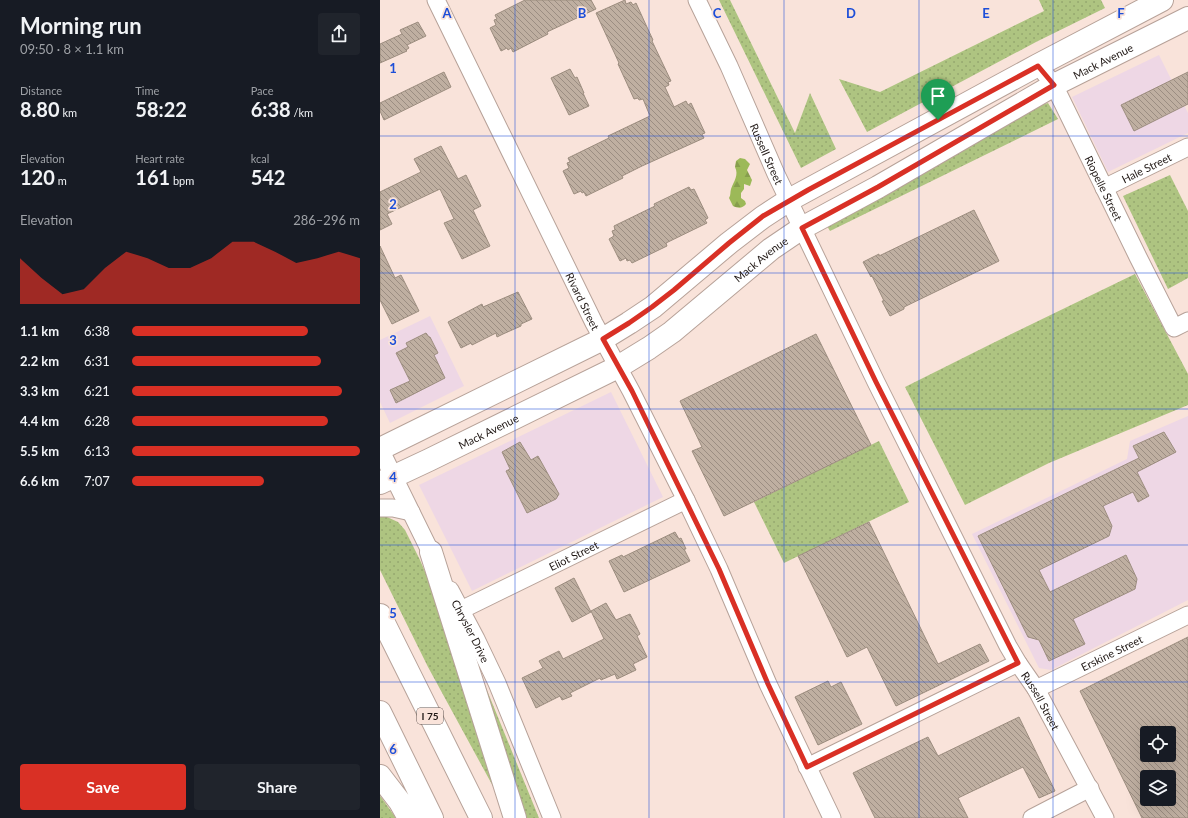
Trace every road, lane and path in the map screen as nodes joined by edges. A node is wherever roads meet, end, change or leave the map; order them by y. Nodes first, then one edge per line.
1 (436, 0) edge
2 (697, 0) edge
3 (1162, 0) edge
4 (1178, 0) edge
5 (1188, 18) edge
6 (1157, 34) junction
7 (1038, 66) junction
8 (1054, 85) junction
9 (1188, 148) edge
10 (829, 179) junction
11 (1104, 188) junction
12 (789, 200) junction
13 (845, 205) junction
14 (802, 228) junction
15 (735, 238) junction
16 (755, 262) junction
17 (652, 307) junction
18 (1188, 321) edge
19 (666, 337) junction
20 (603, 339) junction
21 (618, 367) junction
22 (408, 435) junction
23 (380, 449) edge
24 (422, 463) junction
25 (387, 480) edge
26 (686, 500) junction
27 (380, 508) edge
28 (411, 512) junction
29 (431, 552) junction
30 (461, 610) junction
31 (380, 615) edge
32 (1188, 615) edge
33 (1018, 663) junction
34 (1036, 689) junction
35 (380, 712) edge
36 (807, 767) junction
37 (380, 776) edge
38 (1090, 788) junction
39 (409, 818) edge
40 (432, 818) edge
41 (481, 818) edge
42 (515, 818) edge
43 (552, 818) edge
44 (832, 818) edge
45 (1032, 818) edge
46 (1105, 818) edge

1 - 20 street, Rivard Street
2 - 12 street, Russell Street
3 - 7 main road
4 - 6 main road
5 - 6 main road, Mack Avenue
6 - 8 main road, Mack Avenue
7 - 8 street, Riopelle Street
7 - 10 main road
8 - 11 street, Riopelle Street
8 - 13 main road, Mack Avenue
9 - 11 street, Hale Street
10 - 12 main road
10 - 13 main road
11 - 18 street, Riopelle Street
12 - 14 street, Russell Street
12 - 15 main road
13 - 14 main road, Mack Avenue
14 - 16 main road, Mack Avenue
14 - 33 street, Russell Street
15 - 16 main road
15 - 17 main road
16 - 19 main road, Mack Avenue
17 - 19 main road
17 - 20 main road
19 - 21 main road, Mack Avenue
20 - 21 street, Rivard Street
20 - 22 main road
21 - 24 main road, Mack Avenue
21 - 26 street, Rivard Street
22 - 23 main road
22 - 24 main road
23 - 25 street, Chrysler Drive
24 - 25 main road, Mack Avenue
25 - 28 street, Chrysler Drive
26 - 30 street, Eliot Street
26 - 36 street, Rivard Street
27 - 28 street
28 - 29 street, Chrysler Drive
29 - 30 street, Chrysler Drive
29 - 42 main road
30 - 43 street, Chrysler Drive
31 - 41 main road, I 75
32 - 34 street, Erskine Street
33 - 34 street, Russell Street
33 - 36 street
34 - 38 street, Russell Street
35 - 40 main road
36 - 44 street, Rivard Street
37 - 39 main road
38 - 45 street
38 - 46 street, Russell Street

